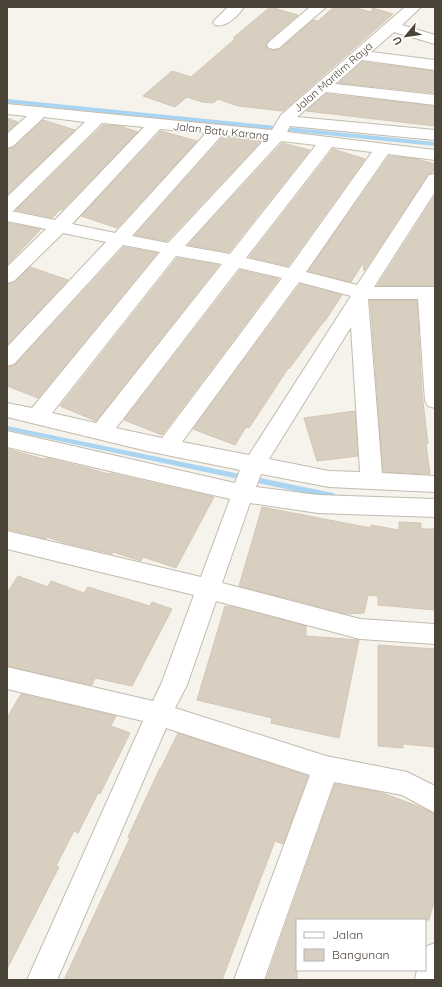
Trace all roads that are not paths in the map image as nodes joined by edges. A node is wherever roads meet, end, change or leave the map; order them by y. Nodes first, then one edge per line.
1 (238, 7) edge
2 (319, 7) edge
3 (414, 7) edge
4 (220, 22) dead end
5 (392, 27) junction
6 (435, 40) edge
7 (274, 45) dead end
8 (358, 55) junction
9 (435, 65) edge
10 (322, 86) junction
11 (435, 100) edge
12 (7, 108) edge
13 (40, 112) junction
14 (98, 118) junction
15 (156, 124) junction
16 (282, 129) junction
17 (217, 131) junction
18 (435, 136) edge
19 (327, 142) junction
20 (7, 143) edge
21 (383, 149) junction
22 (435, 155) edge
23 (435, 179) edge
24 (7, 207) edge
25 (7, 216) edge
26 (60, 226) junction
27 (119, 239) junction
28 (172, 249) junction
29 (15, 260) edge
30 (235, 260) junction
31 (294, 275) junction
32 (7, 277) edge
33 (431, 293) edge
34 (360, 296) junction
35 (7, 359) edge
36 (435, 401) edge
37 (7, 410) edge
38 (37, 418) junction
39 (102, 432) junction
40 (7, 439) edge
41 (168, 446) junction
42 (248, 478) junction
43 (372, 482) junction
44 (435, 484) edge
45 (435, 508) edge
46 (7, 540) edge
47 (209, 588) junction
48 (435, 634) edge
49 (8, 681) edge
50 (159, 714) junction
51 (326, 768) junction
52 (407, 784) junction
53 (435, 785) edge
54 (435, 800) edge
55 (435, 958) edge
56 (42, 980) edge
57 (249, 980) edge
58 (430, 980) edge

1 - 4 street
2 - 7 street
3 - 5 street, Jalan Maritim Raya
5 - 6 street
5 - 8 street, Jalan Maritim Raya
8 - 9 street
8 - 10 street, Jalan Maritim Raya
10 - 11 street
10 - 16 street, Jalan Maritim Raya
12 - 13 street, Jalan Batu Karang
13 - 14 street, Jalan Batu Karang
13 - 20 street
14 - 15 street, Jalan Batu Karang
14 - 24 street
15 - 17 street, Jalan Batu Karang
15 - 26 street
16 - 17 street, Jalan Batu Karang
16 - 18 street
16 - 19 street, Jalan Batu Karang
16 - 28 street, Jalan Maritim Raya
17 - 27 street
19 - 21 street, Jalan Batu Karang
19 - 30 street
21 - 22 street, Jalan Batu Karang
21 - 31 street
23 - 34 street
25 - 26 street
26 - 27 street
26 - 29 street
27 - 28 street
27 - 35 street
28 - 30 street
28 - 38 street, Jalan Maritim Raya
29 - 32 street
30 - 31 street
30 - 39 street
31 - 34 street
31 - 41 street
33 - 34 street
33 - 36 street
34 - 42 street
34 - 43 street
37 - 38 street
38 - 39 street
39 - 41 street
40 - 42 street
41 - 42 street
42 - 43 street
42 - 45 street
42 - 47 street
43 - 44 street
46 - 47 street
47 - 48 street
47 - 50 street
49 - 50 street
50 - 51 street
50 - 56 street
51 - 52 street
51 - 57 street
52 - 53 street
52 - 54 street
55 - 58 street

